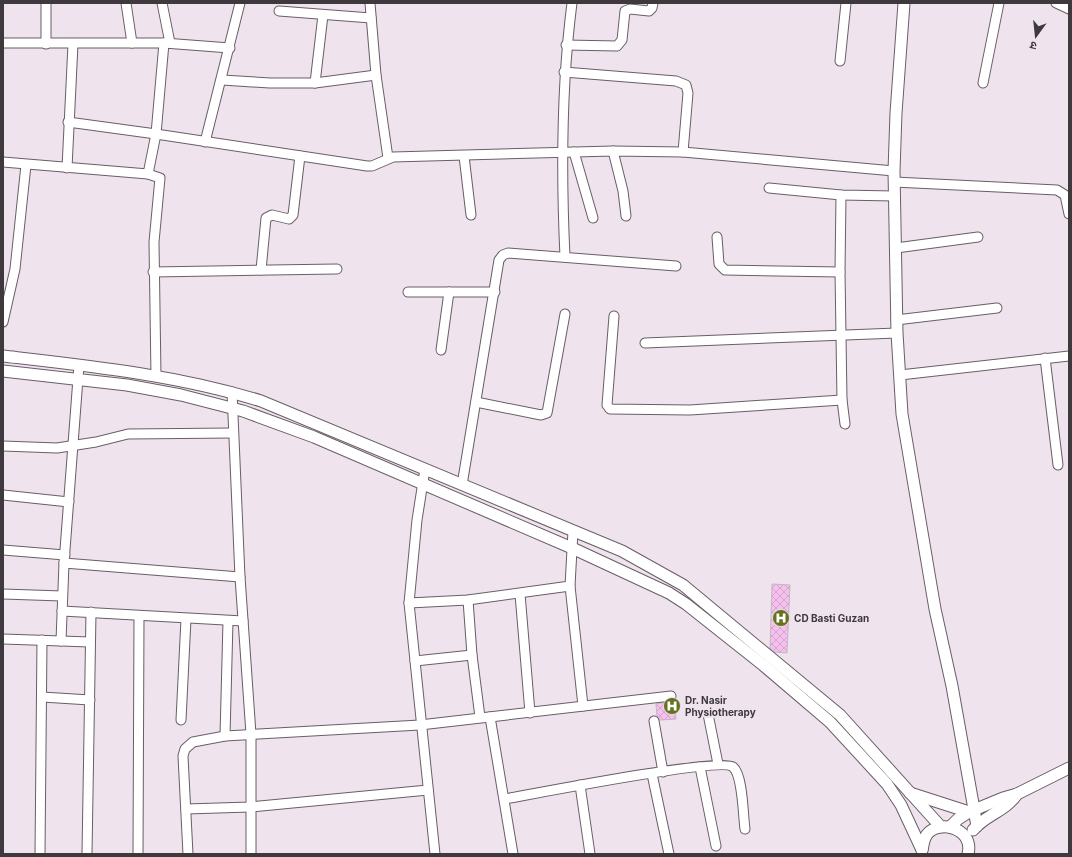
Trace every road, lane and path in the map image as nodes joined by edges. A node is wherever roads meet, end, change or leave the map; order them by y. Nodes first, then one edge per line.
1 (46, 3) edge
2 (126, 3) edge
3 (162, 3) edge
4 (240, 3) edge
5 (370, 3) edge
6 (572, 3) edge
7 (653, 3) edge
8 (846, 3) edge
9 (904, 3) edge
10 (999, 3) edge
11 (1056, 3) edge
12 (1069, 9) edge
13 (279, 11) dead end
14 (323, 15) junction
15 (371, 18) junction
16 (3, 43) edge
17 (132, 43) junction
18 (167, 43) junction
19 (46, 44) junction
20 (72, 44) junction
21 (566, 45) junction
22 (230, 48) junction
23 (840, 61) dead end
24 (564, 72) junction
25 (376, 75) junction
26 (222, 80) junction
27 (315, 83) junction
28 (983, 84) dead end
29 (68, 122) junction
30 (156, 134) junction
31 (205, 142) junction
32 (613, 151) junction
33 (574, 152) junction
34 (683, 152) junction
35 (562, 153) junction
36 (300, 156) junction
37 (464, 156) junction
38 (388, 158) junction
39 (3, 162) edge
40 (26, 165) junction
41 (67, 168) junction
42 (148, 174) junction
43 (894, 176) junction
44 (769, 188) dead end
45 (841, 195) junction
46 (894, 196) junction
47 (1068, 214) edge
48 (471, 215) dead end
49 (626, 216) dead end
50 (593, 218) dead end
51 (717, 237) dead end
52 (978, 237) dead end
53 (896, 248) junction
54 (565, 258) junction
55 (676, 266) dead end
56 (337, 269) dead end
57 (261, 270) junction
58 (153, 272) junction
59 (840, 272) junction
60 (408, 292) dead end
61 (449, 292) junction
62 (495, 292) junction
63 (997, 308) dead end
64 (565, 314) dead end
65 (614, 316) dead end
66 (896, 320) junction
67 (3, 322) edge
68 (897, 334) junction
69 (841, 337) junction
70 (645, 343) dead end
71 (441, 350) dead end
72 (3, 356) edge
73 (1069, 356) edge
74 (1045, 358) junction
75 (79, 365) junction
76 (3, 371) edge
77 (900, 375) junction
78 (156, 376) junction
79 (78, 380) junction
80 (232, 392) junction
81 (842, 400) junction
82 (476, 402) junction
83 (232, 408) junction
84 (845, 424) dead end
85 (233, 433) junction
86 (3, 446) edge
87 (74, 446) junction
88 (1058, 465) dead end
89 (425, 469) junction
90 (422, 485) junction
91 (462, 485) junction
92 (3, 495) edge
93 (69, 502) junction
94 (573, 531) junction
95 (572, 548) junction
96 (3, 550) edge
97 (65, 559) junction
98 (240, 577) junction
99 (570, 586) junction
100 (3, 594) edge
101 (520, 594) junction
102 (62, 596) junction
103 (468, 600) junction
104 (409, 603) junction
105 (62, 611) junction
106 (91, 612) junction
107 (139, 617) junction
108 (186, 619) junction
109 (228, 621) junction
110 (243, 621) junction
111 (3, 640) edge
112 (42, 640) junction
113 (61, 641) junction
114 (90, 642) junction
115 (472, 655) junction
116 (415, 661) junction
117 (670, 696) dead end
118 (42, 697) junction
119 (90, 700) junction
120 (583, 706) junction
121 (530, 713) junction
122 (708, 714) dead end
123 (480, 717) junction
124 (490, 717) junction
125 (181, 720) dead end
126 (654, 721) dead end
127 (420, 725) junction
128 (251, 734) junction
129 (225, 736) junction
130 (718, 764) junction
131 (700, 767) junction
132 (1069, 768) edge
133 (662, 772) junction
134 (652, 774) junction
135 (580, 785) junction
136 (428, 790) junction
137 (910, 793) junction
138 (1017, 794) junction
139 (505, 799) junction
140 (250, 807) junction
141 (186, 809) junction
142 (972, 811) junction
143 (977, 826) junction
144 (945, 827) junction
145 (745, 829) dead end
146 (968, 839) junction
147 (716, 846) dead end
148 (922, 852) edge
149 (40, 854) edge
150 (87, 854) edge
151 (138, 854) edge
152 (188, 854) edge
153 (251, 854) edge
154 (425, 854) edge
155 (435, 854) edge
156 (513, 854) edge
157 (590, 854) edge
158 (669, 854) edge
159 (968, 854) edge

1 - 19 street
2 - 17 street
3 - 18 street
4 - 22 street
5 - 15 street
6 - 21 street
7 - 21 street
8 - 23 street
9 - 43 street
10 - 28 street
11 - 12 street
13 - 14 street
14 - 15 street
14 - 27 street
15 - 25 street
16 - 19 street
17 - 18 street
17 - 20 street
18 - 22 street
18 - 30 street
19 - 20 street
20 - 29 street
21 - 24 street
22 - 26 street
24 - 34 street
24 - 35 street
25 - 27 street
25 - 38 street
26 - 27 street
26 - 31 street
29 - 30 street
29 - 41 street
30 - 31 street
30 - 42 street
31 - 36 street
32 - 33 street
32 - 34 street
32 - 49 street
33 - 35 street
33 - 50 street
34 - 43 street
35 - 37 street
35 - 54 street
36 - 38 street
36 - 57 street
37 - 38 street
37 - 48 street
39 - 40 street
40 - 41 street
40 - 67 street
41 - 42 street
42 - 58 street
43 - 46 street
43 - 47 street
44 - 45 street
45 - 46 street
45 - 59 street
46 - 53 street
51 - 59 street
52 - 53 street
53 - 66 street
54 - 55 street
54 - 62 street
56 - 57 street
57 - 58 street
58 - 78 street
59 - 69 street
60 - 61 street
61 - 62 street
61 - 71 street
62 - 82 street
63 - 66 street
64 - 82 street
65 - 81 street
66 - 68 street
68 - 69 street
68 - 77 street
69 - 70 street
69 - 81 street
72 - 75 street
73 - 74 street
74 - 77 street
74 - 88 street
75 - 78 street
75 - 79 street
76 - 79 street
77 - 142 street
78 - 80 street
79 - 83 street
79 - 87 street
80 - 83 street
80 - 89 street
81 - 84 street
82 - 91 street
83 - 85 street
83 - 90 street
85 - 87 street
85 - 98 street
86 - 87 street
87 - 93 street
89 - 90 street
89 - 91 street
90 - 95 street
90 - 104 street
91 - 94 street
92 - 93 street
93 - 97 street
94 - 95 street
94 - 137 street
95 - 99 street
95 - 148 street
96 - 97 street
97 - 98 street
97 - 102 street
98 - 110 street
99 - 101 street
99 - 120 street
100 - 102 street
101 - 103 street
101 - 121 street
102 - 105 street
103 - 104 street
103 - 115 street
104 - 116 street
105 - 106 street
105 - 113 street
106 - 107 street
106 - 114 street
107 - 108 street
107 - 151 street
108 - 109 street
108 - 125 street
109 - 110 street
109 - 129 street
110 - 128 street
111 - 112 street
112 - 113 street
112 - 118 street
113 - 114 street
114 - 119 street
115 - 116 street
115 - 123 street
116 - 127 street
117 - 120 street
118 - 119 street
118 - 149 street
119 - 150 street
120 - 121 street
121 - 124 street
122 - 130 street
123 - 124 street
123 - 127 street
124 - 139 street
126 - 133 street
127 - 128 street
127 - 136 street
128 - 129 street
128 - 140 street
129 - 141 street
130 - 131 street
130 - 145 street
131 - 133 street
131 - 147 street
132 - 138 street
133 - 134 street
134 - 135 street
134 - 158 street
135 - 139 street
135 - 157 street
136 - 140 street
136 - 155 street
137 - 142 street
137 - 144 street
138 - 142 street
138 - 143 street
139 - 156 street
140 - 141 street
140 - 153 street
141 - 152 street
142 - 143 street
142 - 144 street
143 - 146 street
144 - 146 street
144 - 148 street
146 - 159 street
154 - 155 street

